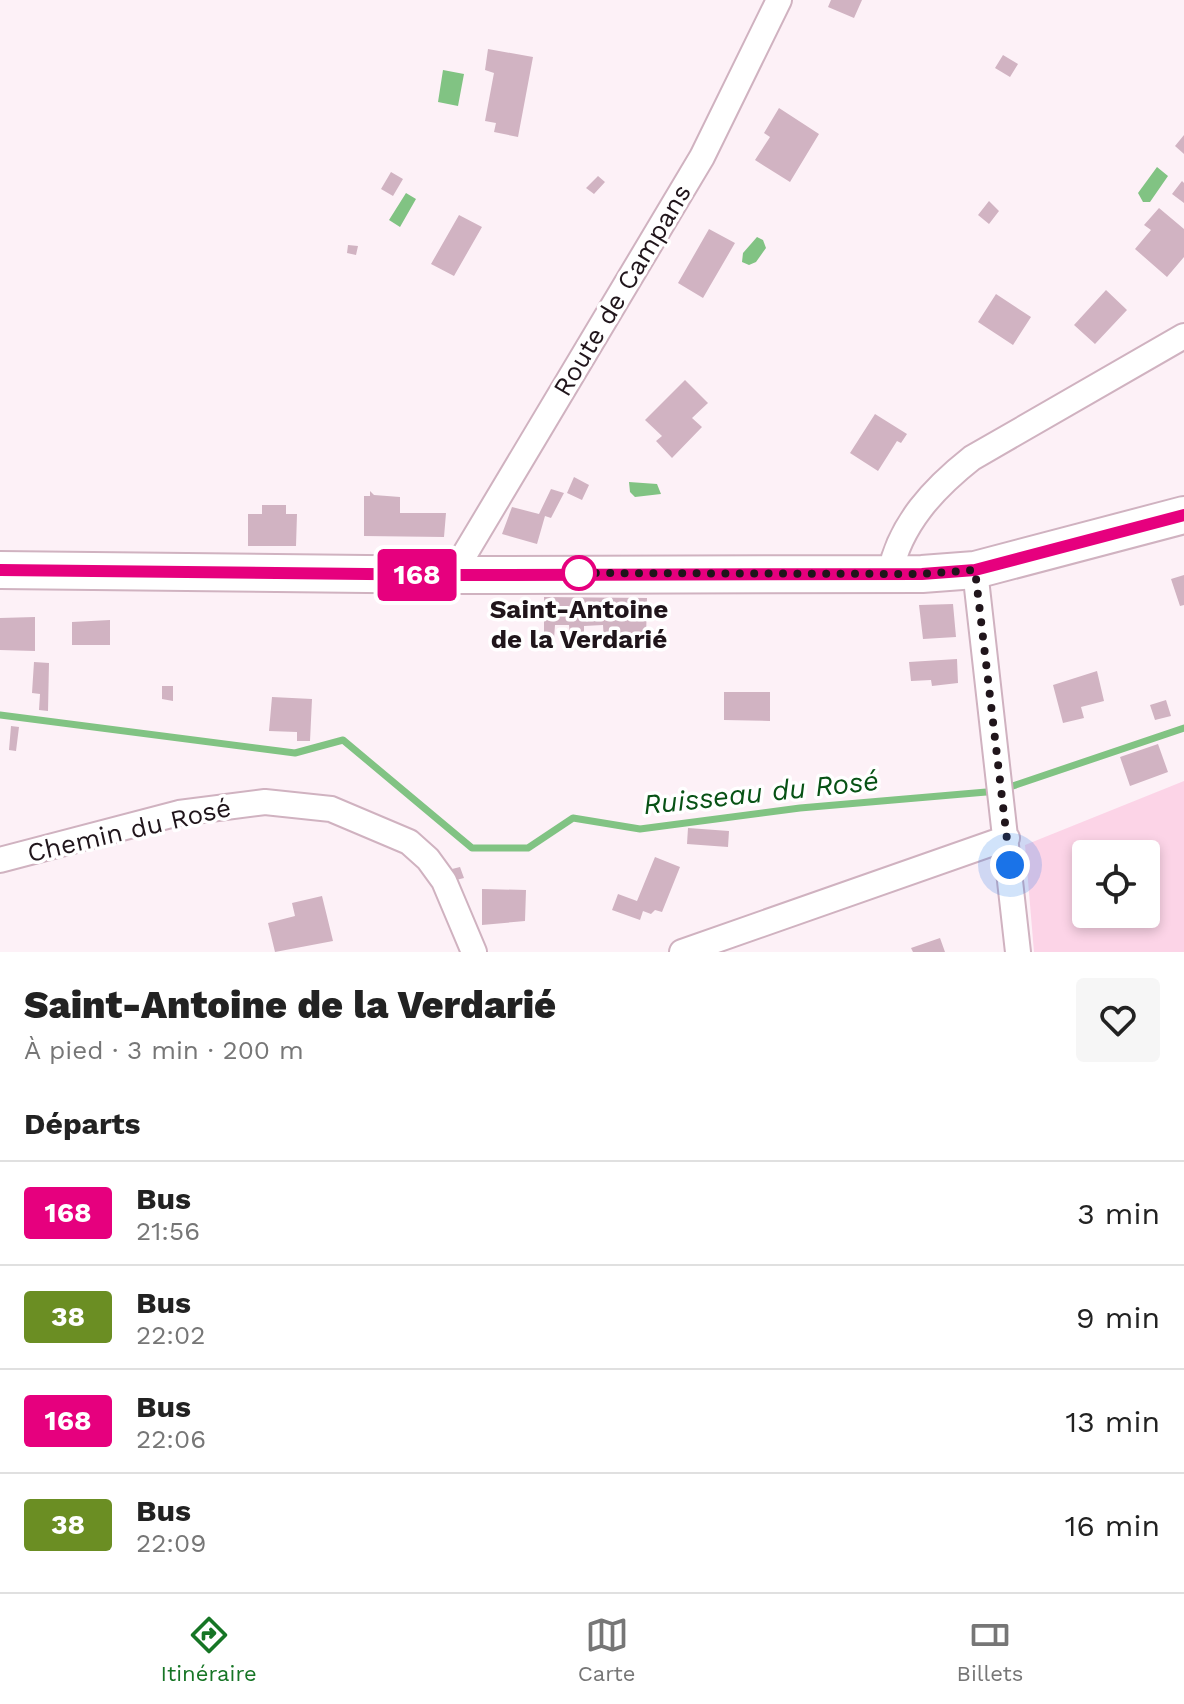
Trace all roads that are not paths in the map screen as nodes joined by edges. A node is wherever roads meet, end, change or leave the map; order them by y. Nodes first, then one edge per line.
1 (779, 0) edge
2 (1184, 336) edge
3 (1184, 515) edge
4 (0, 570) edge
5 (975, 570) junction
6 (890, 573) junction
7 (457, 575) junction
8 (1007, 838) junction
9 (0, 860) edge
10 (474, 952) edge
11 (682, 952) edge
12 (1018, 952) edge

1 - 7 street, Route de Campans
2 - 6 street
3 - 5 main road
4 - 7 main road
5 - 6 main road
5 - 8 street
6 - 7 main road
8 - 11 street
8 - 12 street
9 - 10 street, Chemin du Rosé

